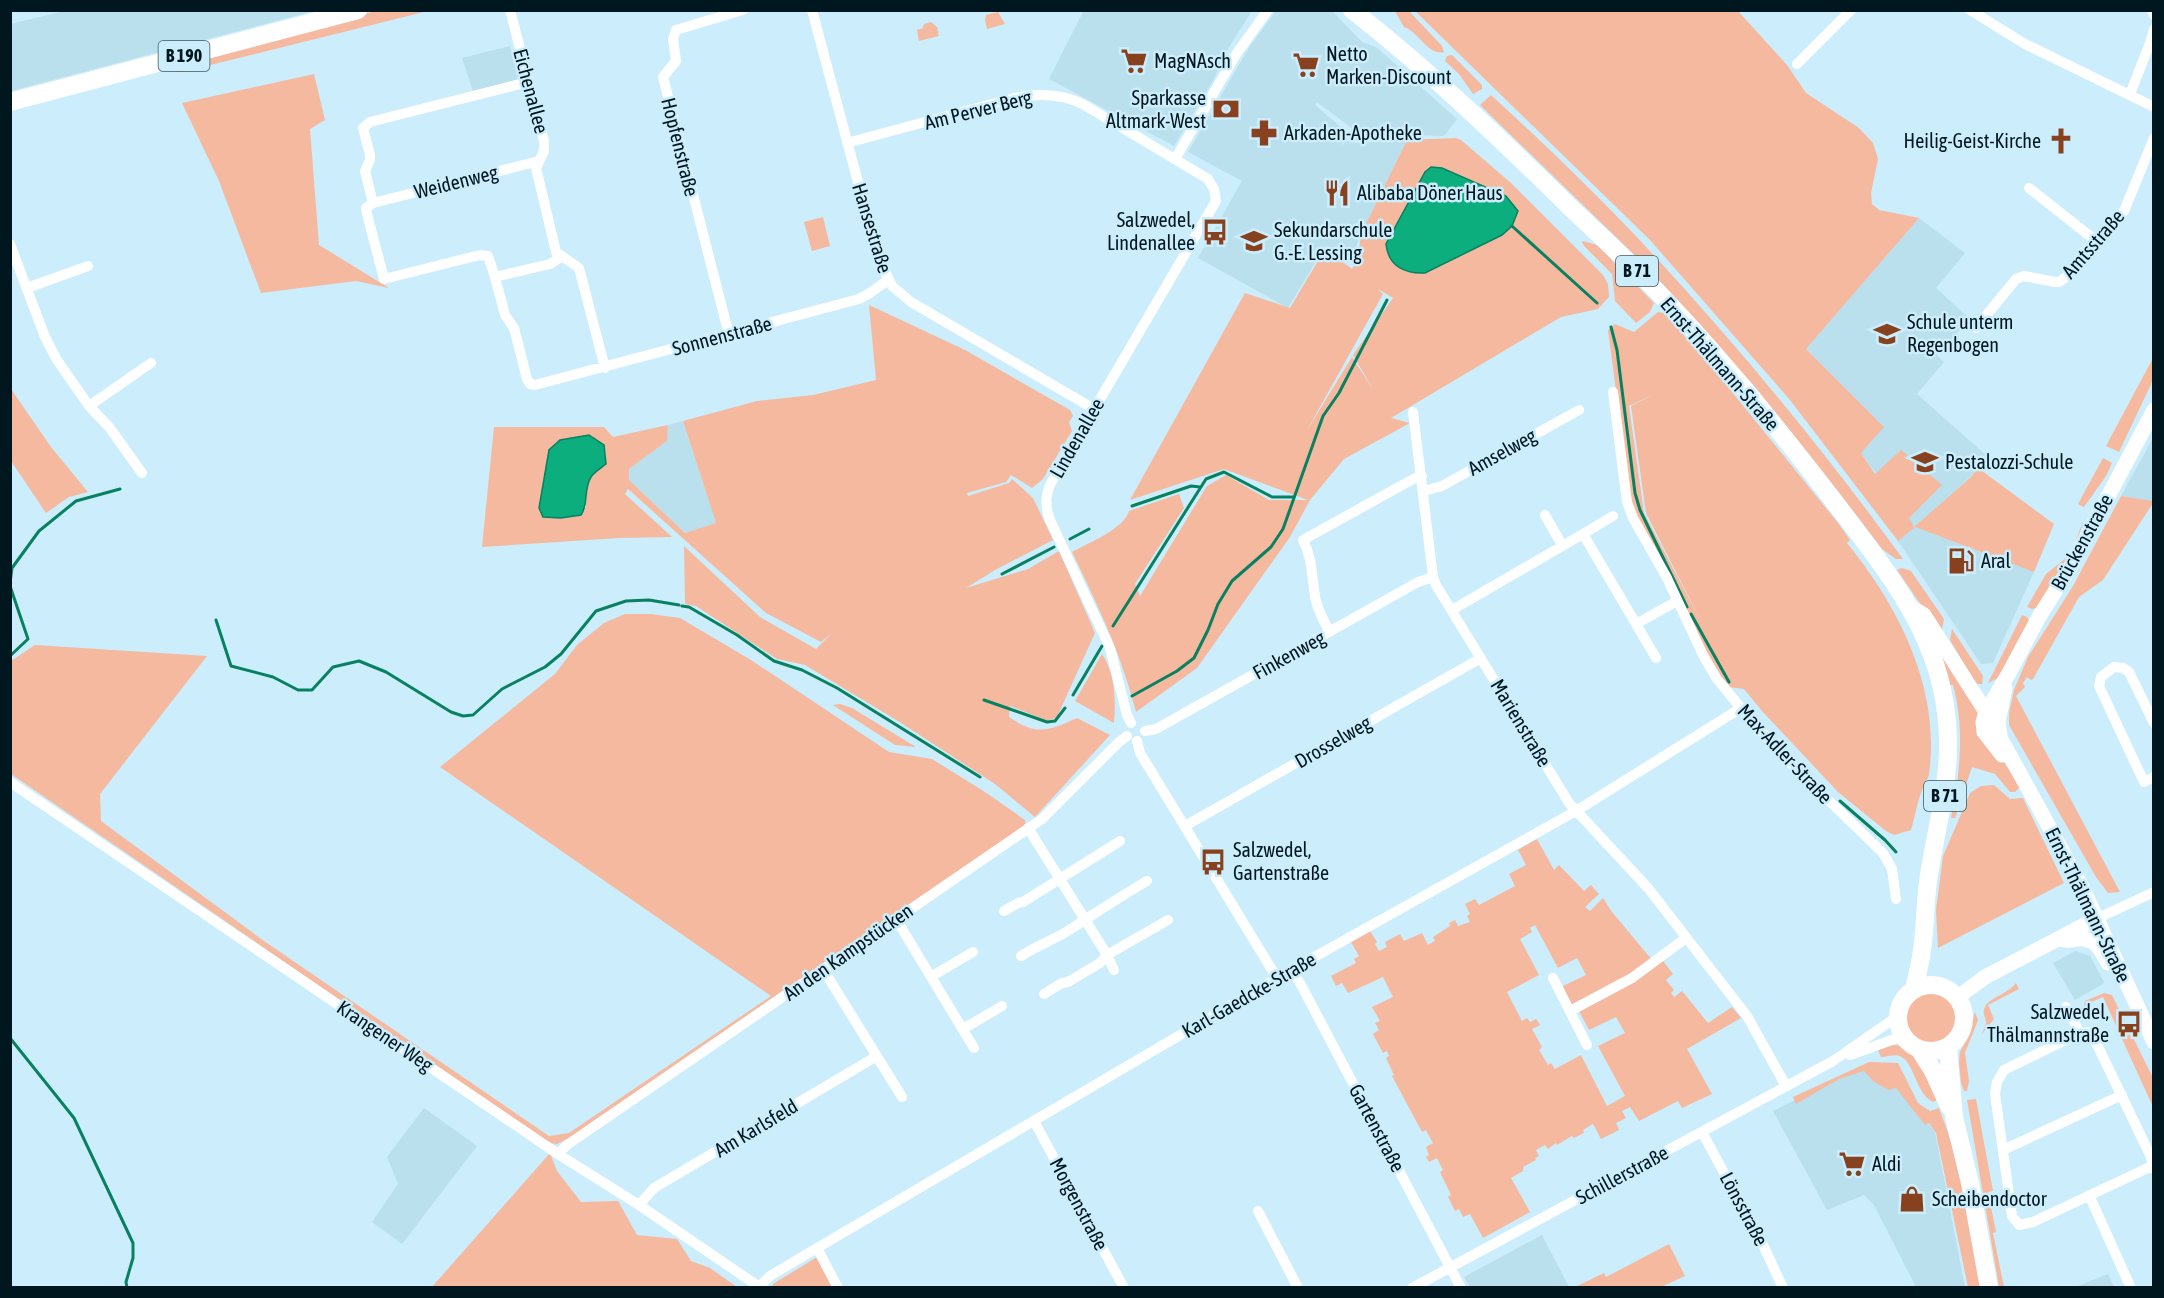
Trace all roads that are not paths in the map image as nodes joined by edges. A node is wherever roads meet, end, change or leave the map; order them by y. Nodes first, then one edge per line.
1 (510, 10) edge
2 (743, 10) edge
3 (812, 10) edge
4 (1268, 10) edge
5 (1352, 10) edge
6 (1851, 10) edge
7 (1970, 10) edge
8 (2152, 10) edge
9 (353, 11) edge
10 (2154, 15) edge
11 (2154, 29) edge
12 (1797, 64) dead end
13 (528, 82) junction
14 (2130, 94) junction
15 (10, 102) edge
16 (2154, 107) edge
17 (2154, 138) edge
18 (847, 143) junction
19 (1175, 159) junction
20 (539, 160) junction
21 (2029, 188) dead end
22 (1216, 201) joint
23 (373, 203) junction
24 (2095, 240) junction
25 (10, 244) edge
26 (561, 257) junction
27 (88, 266) dead end
28 (495, 278) junction
29 (888, 280) junction
30 (27, 288) junction
31 (1976, 328) dead end
32 (729, 335) junction
33 (151, 363) dead end
34 (605, 368) junction
35 (1613, 392) dead end
36 (89, 406) junction
37 (1094, 409) junction
38 (1579, 410) dead end
39 (2154, 410) edge
40 (1413, 412) dead end
41 (142, 473) dead end
42 (1422, 476) junction
43 (1424, 491) junction
44 (1545, 515) dead end
45 (1613, 516) dead end
46 (1583, 534) junction
47 (1562, 546) junction
48 (1433, 577) junction
49 (1677, 601) junction
50 (1909, 606) junction
51 (1452, 610) junction
52 (1636, 624) junction
53 (1330, 632) junction
54 (1481, 657) junction
55 (1656, 658) dead end
56 (2009, 673) junction
57 (1967, 681) junction
58 (1741, 708) junction
59 (1987, 710) junction
60 (1131, 723) junction
61 (2154, 723) edge
62 (1145, 731) junction
63 (2000, 737) junction
64 (1132, 739) junction
65 (2017, 770) junction
66 (2154, 777) edge
67 (10, 782) edge
68 (1576, 811) junction
69 (1185, 826) junction
70 (1028, 828) junction
71 (1120, 841) dead end
72 (1060, 879) junction
73 (1147, 880) dead end
74 (2154, 892) edge
75 (1896, 898) dead end
76 (1004, 911) dead end
77 (896, 919) junction
78 (1085, 919) junction
79 (2096, 919) junction
80 (1168, 920) dead end
81 (1686, 938) junction
82 (2058, 938) junction
83 (1923, 943) junction
84 (973, 952) dead end
85 (1107, 955) junction
86 (1021, 956) dead end
87 (823, 969) junction
88 (1291, 969) junction
89 (1114, 970) dead end
90 (2122, 975) junction
91 (932, 976) junction
92 (1277, 978) junction
93 (1553, 978) dead end
94 (1941, 986) junction
95 (1914, 990) junction
96 (1044, 994) dead end
97 (1958, 998) junction
98 (1002, 1006) dead end
99 (2066, 1007) dead end
100 (1570, 1011) junction
101 (1898, 1016) junction
102 (963, 1029) junction
103 (2080, 1033) junction
104 (1903, 1036) junction
105 (2154, 1042) edge
106 (1587, 1045) dead end
107 (1948, 1047) junction
108 (974, 1048) dead end
109 (1919, 1049) junction
110 (878, 1056) junction
111 (1833, 1061) junction
112 (1786, 1086) junction
113 (2122, 1095) junction
114 (902, 1097) dead end
115 (1954, 1117) junction
116 (1034, 1121) junction
117 (1702, 1132) junction
118 (2003, 1150) junction
119 (558, 1154) junction
120 (2153, 1166) edge
121 (2089, 1195) junction
122 (639, 1205) junction
123 (1258, 1211) dead end
124 (817, 1248) junction
125 (1450, 1267) junction
126 (761, 1287) edge
127 (838, 1287) edge
128 (1124, 1287) edge
129 (1298, 1287) edge
130 (1412, 1287) edge
131 (1461, 1287) edge
132 (1783, 1287) edge
133 (1989, 1287) edge
134 (2131, 1287) edge

1 - 13 street, Eichenallee
2 - 32 street, Hopfenstraße
3 - 18 street, Hansestraße
4 - 19 street
5 - 50 main road, Ernst-Thälmann-Straße / B 71
6 - 12 street
7 - 14 street
8 - 10 street
9 - 15 main road, B 190
11 - 14 street
13 - 20 street, Eichenallee
13 - 23 street
14 - 16 street
17 - 24 street, Amtsstraße
18 - 19 street, Am Perver Berg
18 - 29 street, Hansestraße
19 - 22 street, Am Perver Berg
20 - 23 street, Weidenweg
20 - 26 street, Eichenallee
21 - 24 street
22 - 37 street, Lindenallee
23 - 28 street
24 - 31 street, Amtsstraße
25 - 30 street
26 - 28 street
26 - 34 street, Eichenallee
27 - 30 street
28 - 34 street, Sonnenstraße
29 - 32 street, Sonnenstraße
29 - 37 street, Hansestraße
30 - 36 street
32 - 34 street, Sonnenstraße
33 - 36 street
35 - 49 street, Max-Adler-Straße
36 - 41 street
37 - 60 street, Lindenallee
38 - 43 street, Amselweg
39 - 56 main road, Brückenstraße
40 - 42 street, Marienstraße
42 - 43 street, Marienstraße
42 - 53 street
43 - 48 street, Marienstraße
44 - 47 street
45 - 46 street
46 - 47 street
46 - 52 street
47 - 51 street
48 - 51 street, Marienstraße
48 - 53 street, Finkenweg
49 - 52 street
49 - 58 street, Max-Adler-Straße
50 - 57 main road, Ernst-Thälmann-Straße
50 - 83 main road, B 71
51 - 54 street, Marienstraße
52 - 55 street
53 - 62 street, Finkenweg
54 - 68 street, Marienstraße
54 - 69 street, Drosselweg
56 - 57 main road
56 - 59 main road, Brückenstraße
56 - 63 main road, Brückenstraße
57 - 59 main road, Ernst-Thälmann-Straße
58 - 68 street, Karl-Gaedcke-Straße
58 - 75 street, Max-Adler-Straße
59 - 63 main road, Ernst-Thälmann-Straße
59 - 65 main road, Ernst-Thälmann-Straße
60 - 62 street
60 - 64 street
61 - 66 street
62 - 64 street, An den Kampstücken
63 - 65 main road, Ernst-Thälmann-Straße
64 - 69 street
64 - 70 street, An den Kampstücken
65 - 79 main road, Ernst-Thälmann-Straße
67 - 119 street, Krangener Weg
68 - 81 street, Marienstraße
68 - 88 street, Karl-Gaedcke-Straße
69 - 92 street
70 - 72 street
70 - 77 street, An den Kampstücken
71 - 72 street
72 - 76 street
72 - 78 street
73 - 78 street
74 - 79 street
77 - 87 street, An den Kampstücken
77 - 91 street
78 - 85 street
78 - 86 street
79 - 82 main road
79 - 90 main road, Ernst-Thälmann-Straße
80 - 85 street
81 - 100 street
81 - 112 street, Marienstraße
82 - 90 main road
82 - 97 main road
83 - 94 main road, B 71
83 - 95 main road, B 71
84 - 91 street
85 - 89 street
85 - 96 street
87 - 110 street
87 - 119 street, An den Kampstücken
88 - 92 street, Karl-Gaedcke-Straße
88 - 125 street, Gartenstraße
90 - 105 main road, Ernst-Thälmann-Straße
91 - 102 street
92 - 116 street, Karl-Gaedcke-Straße
93 - 100 street
94 - 95 main road
94 - 97 main road, B 71
95 - 101 main road, B 71
97 - 107 main road
98 - 102 street
99 - 103 street
100 - 106 street
101 - 104 main road
101 - 111 street, Schillerstraße
102 - 108 street
103 - 113 street
103 - 118 street
104 - 109 main road
104 - 111 street, Schillerstraße
107 - 109 main road
107 - 115 main road
109 - 115 main road
110 - 114 street
110 - 122 street, Am Karlsfeld
111 - 112 street, Schillerstraße
112 - 117 street, Schillerstraße
113 - 118 street
113 - 120 street
115 - 133 main road
116 - 124 street, Karl-Gaedcke-Straße
116 - 128 street, Morgenstraße
117 - 125 street, Schillerstraße
117 - 132 street, Lönsstraße
118 - 121 street
119 - 122 street, Krangener Weg
120 - 121 street
121 - 134 street
122 - 126 street, Krangener Weg
123 - 129 street
124 - 126 street, Karl-Gaedcke-Straße
124 - 127 street
125 - 130 street, Schillerstraße
125 - 131 street, Gartenstraße

